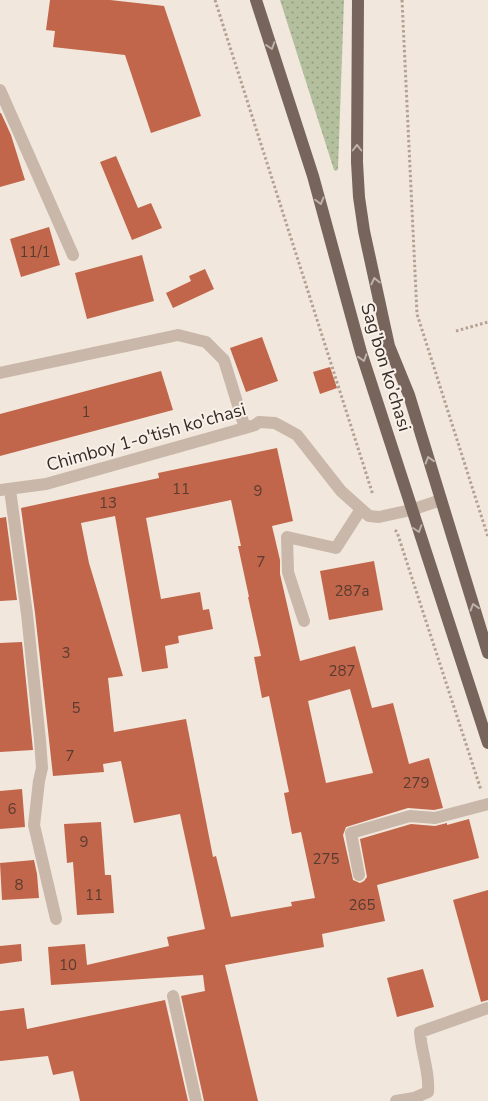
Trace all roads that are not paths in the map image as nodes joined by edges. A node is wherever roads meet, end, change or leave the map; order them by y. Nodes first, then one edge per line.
1 (256, 0) edge
2 (358, 0) edge
3 (0, 90) edge
4 (73, 255) dead end
5 (0, 373) edge
6 (245, 428) junction
7 (5, 490) edge
8 (441, 500) junction
9 (361, 509) junction
10 (411, 510) junction
11 (304, 621) dead end
12 (488, 653) edge
13 (488, 743) edge
14 (487, 805) edge
15 (360, 875) dead end
16 (56, 919) dead end
17 (173, 996) dead end
18 (488, 1008) edge
19 (196, 1101) edge
20 (396, 1101) edge

1 -> 10 main road, Sag’bon ko’chasi
8 -> 2 main road, Sag’bon ko’chasi
3 - 4 street
5 - 6 street
6 - 7 street, Chimboy 1-o'tish ko'chasi
6 - 9 street, Chimboy 1-o'tish ko'chasi
7 - 16 street
8 - 10 street
12 -> 8 main road, Sag’bon ko’chasi
9 - 10 street, Chimboy 1-o'tish ko'chasi
9 - 11 street
10 -> 13 main road, Sag’bon ko’chasi
14 - 15 street
17 - 19 street
18 - 20 street

